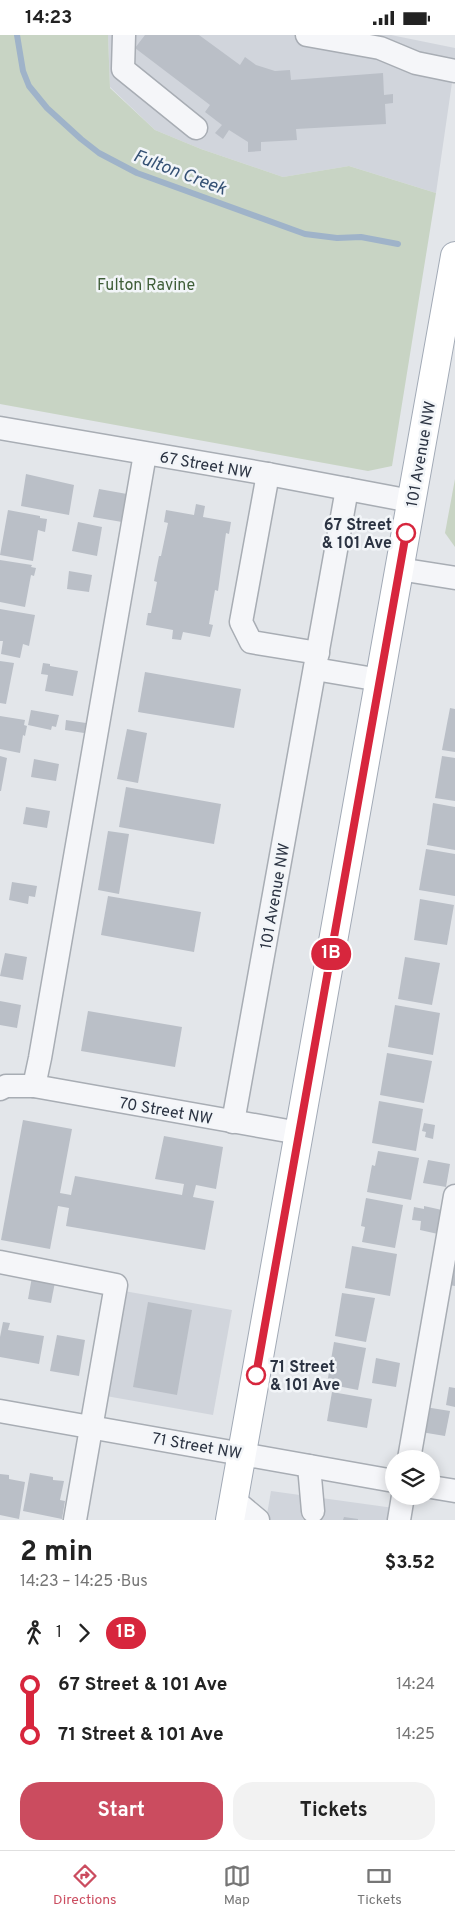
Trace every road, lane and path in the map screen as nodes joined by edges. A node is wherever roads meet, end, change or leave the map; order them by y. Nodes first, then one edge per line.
1 (124, 35) edge
2 (307, 35) edge
3 (455, 71) edge
4 (196, 128) dead end
5 (455, 256) edge
6 (0, 428) edge
7 (145, 453) junction
8 (268, 474) junction
9 (347, 489) junction
10 (411, 501) junction
11 (399, 569) junction
12 (455, 578) edge
13 (316, 661) junction
14 (380, 680) junction
15 (34, 1086) junction
16 (0, 1089) edge
17 (234, 1122) junction
18 (299, 1133) junction
19 (455, 1196) edge
20 (0, 1262) edge
21 (0, 1411) edge
22 (91, 1427) junction
23 (411, 1450) edge
24 (242, 1453) junction
25 (309, 1465) junction
26 (385, 1479) edge
27 (440, 1488) edge
28 (455, 1491) edge
29 (402, 1505) edge
30 (232, 1510) edge
31 (312, 1511) dead end
32 (75, 1520) edge
33 (258, 1520) edge
34 (399, 1520) edge

1 - 4 street
2 - 3 street
5 - 10 main road, 101 Avenue NW
6 - 7 street, 67 Street NW
7 - 8 street, 67 Street NW
7 - 15 street
8 - 9 street, 67 Street NW
8 - 13 street
9 - 10 street, 67 Street NW
9 - 13 street, 101 Avenue NW
10 - 11 main road, 101 Avenue NW
11 - 12 street
11 - 14 main road, 101 Avenue NW
13 - 14 street
13 - 17 street, 101 Avenue NW
14 - 18 main road, 101 Avenue NW
15 - 16 street, 70 Street NW
15 - 17 street, 70 Street NW
17 - 18 street, 70 Street NW
18 - 24 main road, 101 Avenue NW
19 - 23 street
20 - 22 street
21 - 22 street, 71 Street NW
22 - 24 street, 71 Street NW
22 - 32 street
24 - 25 street, 71 Street NW
24 - 30 main road, 101 Avenue NW
25 - 26 street, 71 Street NW
25 - 31 street
27 - 28 street
29 - 34 street
30 - 33 street

